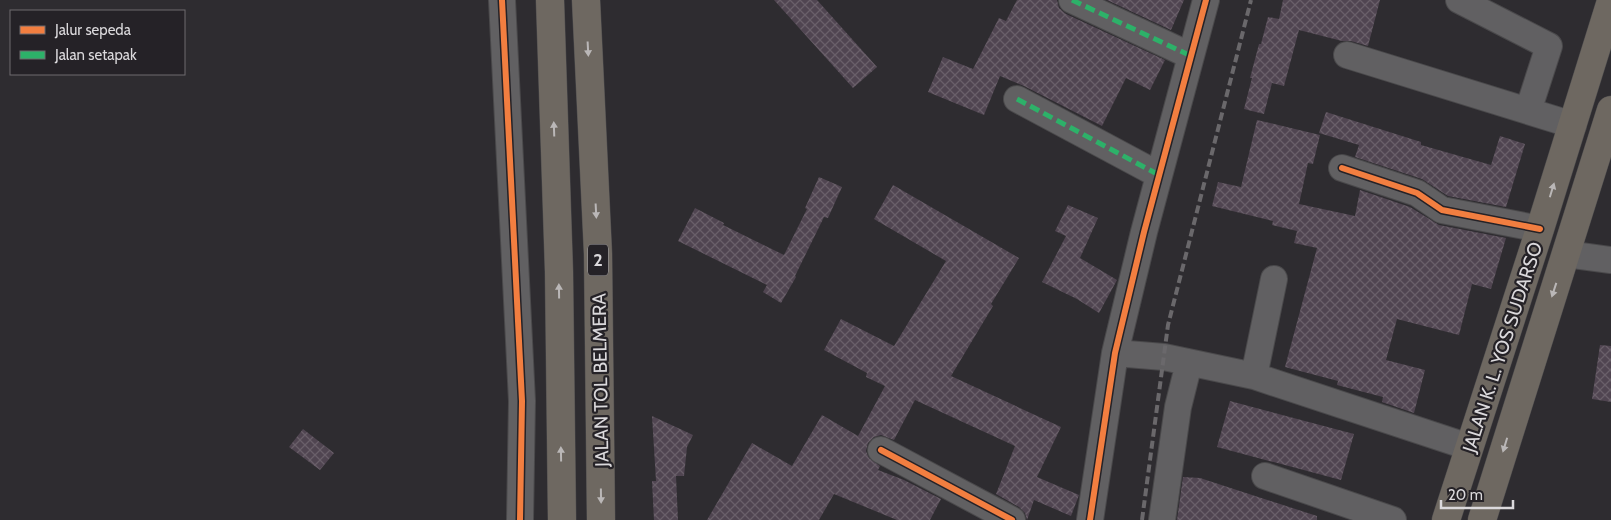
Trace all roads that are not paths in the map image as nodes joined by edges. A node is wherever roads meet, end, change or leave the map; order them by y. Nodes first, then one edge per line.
1 (502, 0) edge
2 (550, 0) edge
3 (586, 0) edge
4 (1072, 0) edge
5 (1206, 0) edge
6 (1459, 0) edge
7 (1611, 1) edge
8 (1346, 55) dead end
9 (1192, 56) junction
10 (1017, 99) dead end
11 (1611, 110) edge
12 (1528, 111) junction
13 (1573, 125) junction
14 (1342, 168) dead end
15 (1159, 176) junction
16 (1540, 229) junction
17 (1566, 254) junction
18 (1611, 260) edge
19 (1274, 279) dead end
20 (1115, 353) junction
21 (1188, 363) junction
22 (1254, 376) junction
23 (1469, 447) junction
24 (881, 450) dead end
25 (1265, 476) dead end
26 (520, 520) edge
27 (562, 520) edge
28 (601, 520) edge
29 (1012, 520) edge
30 (1090, 520) edge
31 (1162, 520) edge
32 (1393, 520) edge
33 (1446, 520) edge
34 (1482, 520) edge

1 - 26 street
27 -> 2 highway, JALAN TOL BELMERA
3 -> 28 highway, JALAN TOL BELMERA / 2
4 - 9 street
5 - 9 street
6 - 12 street
7 - 13 highway, JALAN K. L. YOS SUDARSO
8 - 12 street
9 - 15 street
10 - 15 street
11 - 17 highway, JALAN K. L. YOS SUDARSO
12 - 13 street
16 -> 13 highway, JALAN K. L. YOS SUDARSO
14 - 16 street
15 - 20 street
16 - 23 highway, JALAN K. L. YOS SUDARSO
17 - 18 street
17 -> 34 highway, JALAN K. L. YOS SUDARSO
19 - 22 street
20 - 21 street
20 - 30 street
21 - 22 street
21 - 31 street
22 - 23 street
23 - 33 highway, JALAN K. L. YOS SUDARSO
24 - 29 street
25 - 32 street

